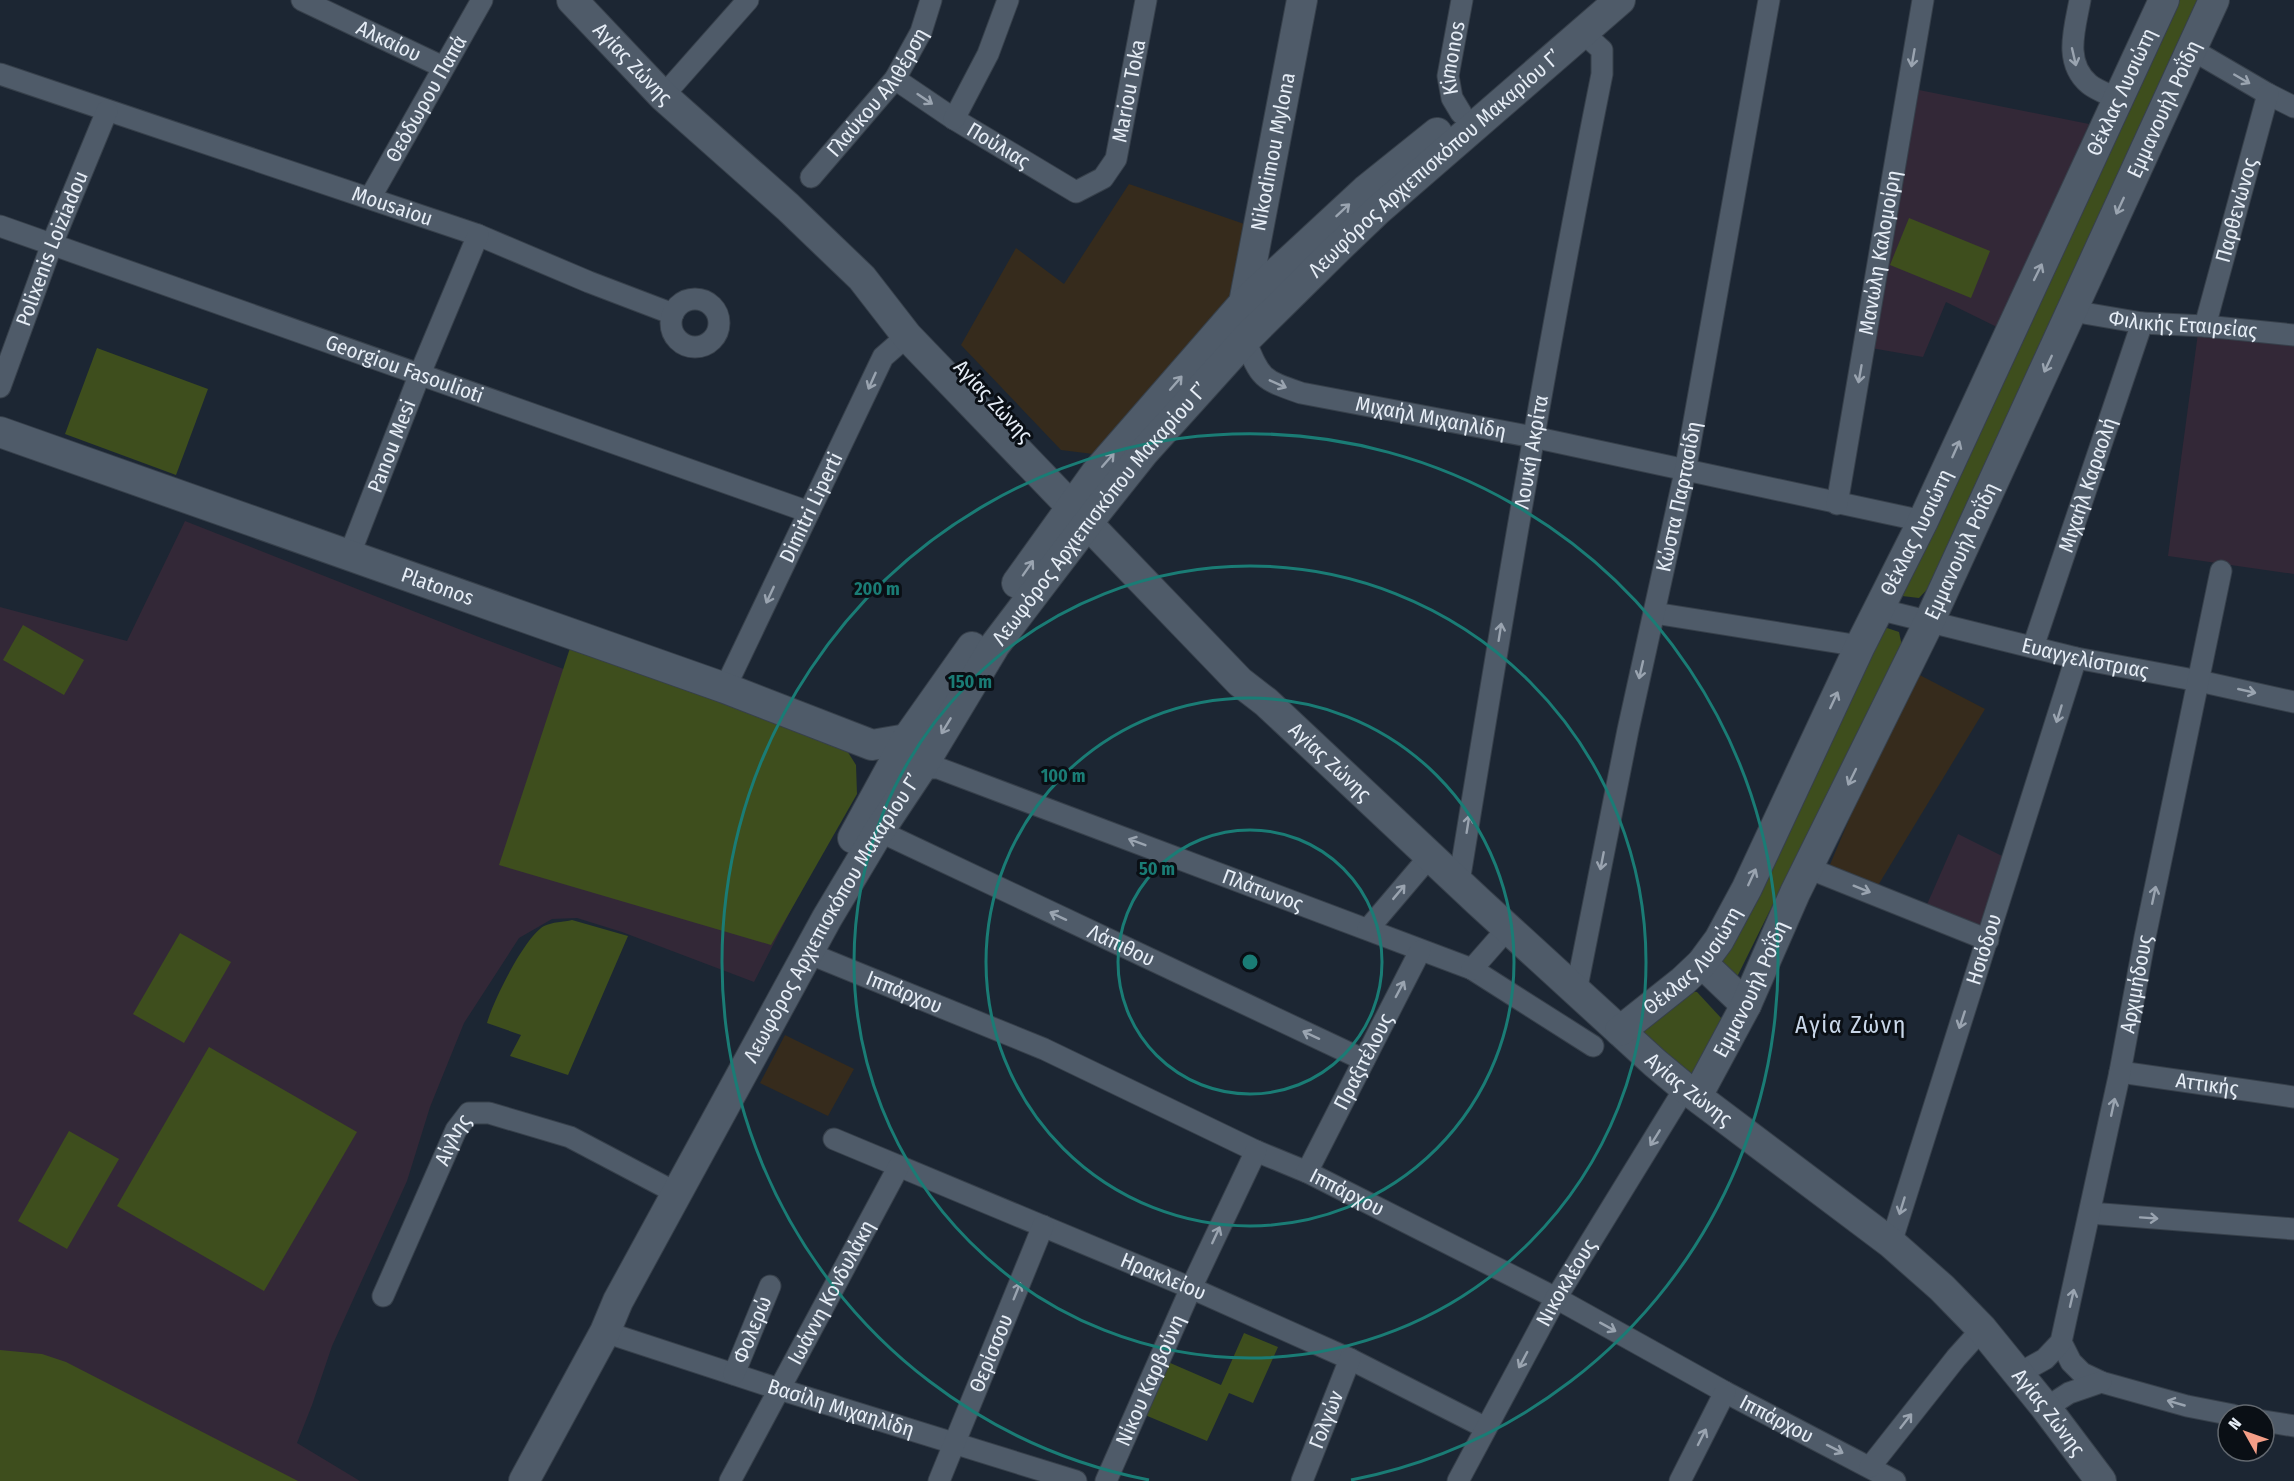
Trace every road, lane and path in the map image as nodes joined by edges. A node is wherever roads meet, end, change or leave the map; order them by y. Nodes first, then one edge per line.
1 (302, 0) edge
2 (482, 0) edge
3 (572, 0) edge
4 (748, 0) edge
5 (931, 0) edge
6 (1008, 0) edge
7 (1146, 0) edge
8 (1302, 0) edge
9 (1462, 0) edge
10 (1593, 0) edge
11 (1620, 0) edge
12 (1769, 0) edge
13 (1923, 0) edge
14 (2080, 0) edge
15 (2164, 0) edge
16 (2214, 0) edge
17 (1582, 32) junction
18 (2192, 49) junction
19 (443, 67) junction
20 (0, 74) edge
21 (895, 80) junction
22 (2268, 94) junction
23 (663, 96) junction
24 (2118, 99) junction
25 (2294, 106) edge
26 (107, 111) junction
27 (1461, 113) junction
28 (954, 118) junction
29 (811, 177) dead end
30 (1103, 178) joint
31 (369, 198) junction
32 (1260, 213) junction
33 (0, 226) edge
34 (478, 236) junction
35 (52, 244) junction
36 (1300, 250) junction
37 (878, 297) junction
38 (1244, 303) junction
39 (2072, 311) junction
40 (673, 314) dead end
41 (2142, 323) junction
42 (2205, 326) junction
43 (2294, 335) edge
44 (907, 336) junction
45 (1245, 340) junction
46 (419, 376) junction
47 (0, 387) edge
48 (0, 432) edge
49 (1533, 437) junction
50 (1685, 471) junction
51 (1837, 504) junction
52 (1084, 509) junction
53 (809, 513) junction
54 (1923, 521) junction
55 (349, 556) junction
56 (2221, 571) dead end
57 (1878, 609) junction
58 (1654, 613) junction
59 (1929, 622) junction
60 (1860, 646) junction
61 (2033, 647) junction
62 (2076, 658) junction
63 (2199, 681) junction
64 (726, 688) junction
65 (2294, 702) edge
66 (907, 739) junction
67 (872, 745) junction
68 (921, 768) junction
69 (886, 778) junction
70 (879, 831) junction
71 (1430, 856) junction
72 (1808, 868) junction
73 (1459, 882) junction
74 (1508, 928) junction
75 (1368, 929) junction
76 (1988, 940) junction
77 (1420, 951) junction
78 (808, 953) junction
79 (1702, 963) junction
80 (1472, 969) junction
81 (1576, 992) junction
82 (1746, 1005) junction
83 (1620, 1032) junction
84 (1593, 1046) dead end
85 (1364, 1059) junction
86 (2121, 1072) junction
87 (1691, 1092) junction
88 (2294, 1097) edge
89 (834, 1139) dead end
90 (1256, 1151) junction
91 (899, 1167) junction
92 (1307, 1172) junction
93 (665, 1187) junction
94 (2090, 1213) junction
95 (1043, 1226) junction
96 (2294, 1229) edge
97 (1891, 1243) junction
98 (770, 1286) dead end
99 (1191, 1288) junction
100 (383, 1296) dead end
101 (1556, 1298) junction
102 (1982, 1329) junction
103 (605, 1332) junction
104 (2061, 1342) junction
105 (1350, 1359) junction
106 (734, 1374) junction
107 (2018, 1374) junction
108 (2101, 1382) junction
109 (779, 1389) junction
110 (1725, 1392) junction
111 (2046, 1408) junction
112 (2216, 1412) edge
113 (2276, 1423) edge
114 (2294, 1426) edge
115 (1486, 1428) junction
116 (956, 1442) junction
117 (1870, 1467) junction
118 (504, 1481) edge
119 (524, 1481) edge
120 (730, 1481) edge
121 (939, 1481) edge
122 (1076, 1481) edge
123 (1106, 1481) edge
124 (1302, 1481) edge
125 (1458, 1481) edge
126 (1680, 1481) edge
127 (1895, 1481) edge
128 (2101, 1481) edge

1 - 19 street, Αλκαίου
2 - 19 street, Θεόδωρου Παπά
3 - 23 main road, Αγίας Ζώνης
4 - 23 street
5 - 21 street, Γλαύκου Αλιθέρση
6 - 28 street
7 - 30 street, Mariou Toka
8 - 32 main road, Nikodimou Mylona
9 - 27 street, Kimonos
10 - 27 main road, Λεωφόρος Αρχιεπισκόπου Μακαρίου Γ’
11 - 17 main road, Λεωφόρος Αρχιεπισκόπου Μακαρίου Γ’
12 - 50 street, Κώστα Παρτασίδη
13 -> 51 street, Μανώλη Καλομοίρη
14 -> 24 street
15 - 24 main road, Θέκλας Λυσιώτη
16 - 18 main road, Εμμανουήλ Ροΐδη
17 - 45 main road, Λεωφόρος Αρχιεπισκόπου Μακαρίου Γ’
17 - 49 street, Λουκή Ακρίτα
18 -> 22 street
18 -> 39 main road, Εμμανουήλ Ροΐδη
19 - 31 street, Θεόδωρου Παπά
20 - 26 street, Mousaiou
21 -> 28 street, Πούλιας
21 - 29 street, Γλαύκου Αλιθέρση
22 - 25 street
22 - 42 street, Παρθενώνος
23 - 37 main road, Αγίας Ζώνης
54 -> 24 main road, Θέκλας Λυσιώτη
26 - 31 street, Mousaiou
26 - 35 street, Polixenis Loiziadou
36 -> 27 main road, Λεωφόρος Αρχιεπισκόπου Μακαρίου Γ’
28 - 30 street, Πούλιας
31 - 34 street, Mousaiou
32 - 36 main road
32 - 38 main road, Nikodimou Mylona
33 - 35 street, Georgiou Fasoulioti
34 - 40 street, Mousaiou
34 - 46 street, Panou Mesi
35 - 46 street, Georgiou Fasoulioti
35 - 47 street, Polixenis Loiziadou
36 - 38 main road, Λεωφόρος Αρχιεπισκόπου Μακαρίου Γ’
37 - 44 main road, Αγίας Ζώνης
37 - 52 main road, Αγίας Ζώνης
52 -> 38 main road, Λεωφόρος Αρχιεπισκόπου Μακαρίου Γ’
39 - 41 street, Φιλικής Εταιρείας
39 -> 59 main road, Εμμανουήλ Ροΐδη
41 - 42 street, Φιλικής Εταιρείας
41 - 61 street, Μιχαήλ Καραολή
42 - 43 street, Φιλικής Εταιρείας
44 - 52 main road, Αγίας Ζώνης
44 -> 53 street, Dimitri Liperti
45 -> 49 street, Μιχαήλ Μιχαηλίδη
45 - 52 main road, Λεωφόρος Αρχιεπισκόπου Μακαρίου Γ’
46 - 53 street, Georgiou Fasoulioti
46 - 55 street, Panou Mesi
48 - 55 main road, Platonos
49 - 50 street, Μιχαήλ Μιχαηλίδη
73 -> 49 street, Λουκή Ακρίτα
50 - 51 street, Μιχαήλ Μιχαηλίδη
50 - 58 street, Κώστα Παρτασίδη
51 - 54 street, Μιχαήλ Μιχαηλίδη
66 -> 52 main road, Λεωφόρος Αρχιεπισκόπου Μακαρίου Γ’
52 -> 68 main road, Λεωφόρος Αρχιεπισκόπου Μακαρίου Γ’
52 - 71 main road, Αγίας Ζώνης
53 -> 64 street, Dimitri Liperti
54 - 57 main road, Θέκλας Λυσιώτη
55 - 64 main road, Platonos
56 - 63 street, Αρχιμήδους
57 - 59 street, Ευαγγελίστριας
57 - 60 main road, Θέκλας Λυσιώτη
58 - 60 street
58 -> 81 street, Κώστα Παρτασίδη
59 - 61 street, Ευαγγελίστριας
59 -> 72 main road, Εμμανουήλ Ροΐδη
79 -> 60 main road, Θέκλας Λυσιώτη
61 - 62 street, Ευαγγελίστριας
62 - 63 street, Ευαγγελίστριας
62 -> 76 street, Ησιόδου
63 -> 65 street, Ευαγγελίστριας
86 -> 63 street, Αρχιμήδους
64 - 67 main road, Platonos
66 - 67 main road
66 - 69 main road, Λεωφόρος Αρχιεπισκόπου Μακαρίου Γ’
67 - 69 main road
68 - 70 main road, Λεωφόρος Αρχιεπισκόπου Μακαρίου Γ’
75 -> 68 street, Πλάτωνος
69 - 93 main road, Λεωφόρος Αρχιεπισκόπου Μακαρίου Γ’
70 - 78 main road, Λεωφόρος Αρχιεπισκόπου Μακαρίου Γ’
85 -> 70 street, Λάπιθου
71 - 73 main road, Αγίας Ζώνης
75 -> 71 street
72 -> 76 street
72 - 82 main road, Εμμανουήλ Ροΐδη
73 - 74 main road, Αγίας Ζώνης
74 - 80 street
74 - 81 main road, Αγίας Ζώνης
75 - 77 street, Πλάτωνος
76 -> 97 street, Ησιόδου
77 - 80 street, Πλάτωνος
85 -> 77 street, Πραξιτέλους
78 - 90 street, Ιππάρχου
78 - 103 main road, Λεωφόρος Αρχιεπισκόπου Μακαρίου Γ’
79 - 82 main road
79 - 83 main road, Θέκλας Λυσιώτη
80 - 84 street, Πλάτωνος
81 - 83 main road, Αγίας Ζώνης
82 - 87 main road, Εμμανουήλ Ροΐδη
83 - 87 main road, Αγίας Ζώνης
85 - 92 street, Πραξιτέλους
86 - 88 street, Αττικής
94 -> 86 street, Αρχιμήδους
87 - 97 main road, Αγίας Ζώνης
87 -> 101 street, Νικοκλέους
89 - 91 street, Ηρακλείου
90 - 92 street, Ιππάρχου
99 -> 90 street, Νίκου Καρβούνη
91 - 95 street, Ηρακλείου
91 - 109 street, Ιωάννη Κονδυλάκη
92 - 101 street, Ιππάρχου
93 - 100 street, Αίγλης
93 - 118 main road, Λεωφόρος Αρχιεπισκόπου Μακαρίου Γ’
94 -> 96 street
104 -> 94 street, Αρχιμήδους
95 - 99 street, Ηρακλείου
116 -> 95 street, Θερίσσου
97 - 102 main road, Αγίας Ζώνης
98 - 106 street, Φολερώ
99 - 105 street, Ηρακλείου
99 - 123 street, Νίκου Καρβούνη
101 -> 110 street, Ιππάρχου
101 -> 115 street, Νικοκλέους
102 - 107 main road, Αγίας Ζώνης
117 -> 102 street
103 - 106 street, Βασίλη Μιχαηλίδη
103 - 119 main road, Λεωφόρος Αρχιεπισκόπου Μακαρίου Γ’
104 - 107 street
104 - 108 street
105 - 115 street, Ηρακλείου
105 - 124 street, Γολγών
106 - 109 street, Βασίλη Μιχαηλίδη
107 - 111 main road, Αγίας Ζώνης
108 - 111 street
112 -> 108 street
109 - 116 street, Βασίλη Μιχαηλίδη
109 - 120 street, Ιωάννη Κονδυλάκη
110 -> 117 street, Ιππάρχου
126 -> 110 street
111 - 128 main road, Αγίας Ζώνης
113 - 114 street
115 - 125 street, Νικοκλέους
116 - 121 street, Θερίσσου
116 - 122 street, Βασίλη Μιχαηλίδη
117 - 127 street, Ιππάρχου

